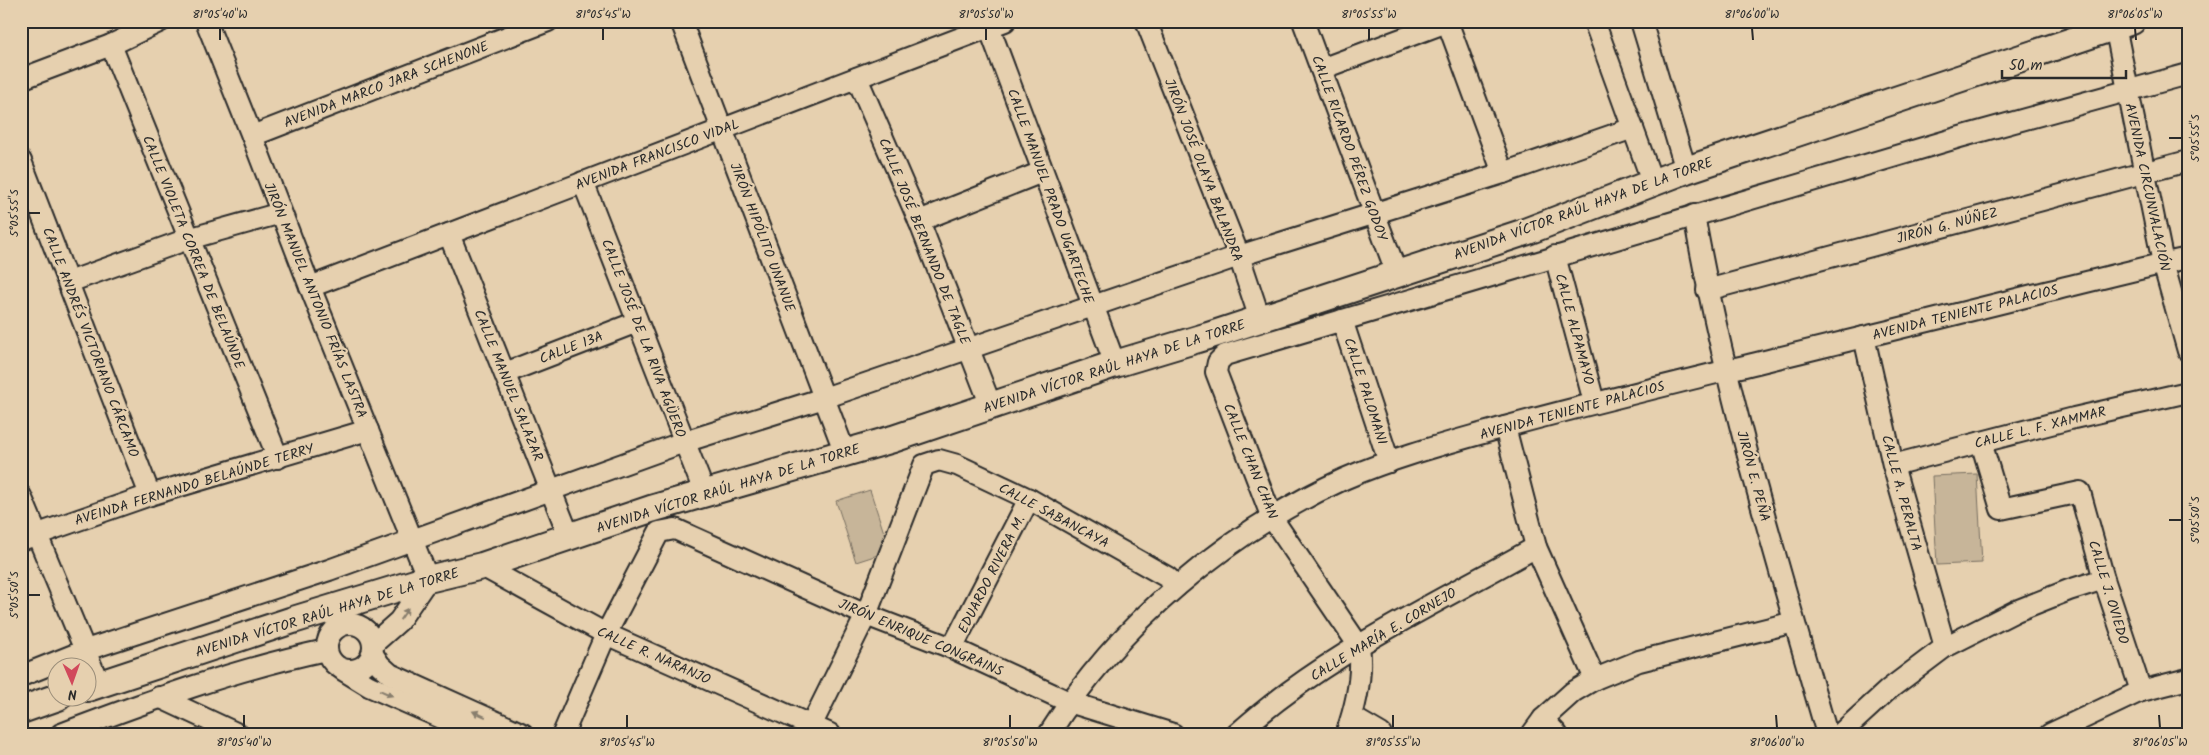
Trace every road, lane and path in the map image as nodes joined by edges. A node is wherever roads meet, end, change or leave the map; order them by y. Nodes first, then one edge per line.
1 (161, 21) edge
2 (206, 21) edge
3 (548, 21) edge
4 (681, 21) edge
5 (1146, 21) edge
6 (1304, 21) edge
7 (1594, 21) edge
8 (1641, 21) edge
9 (1447, 22) edge
10 (2120, 23) edge
11 (997, 24) edge
12 (111, 45) junction
13 (1321, 70) junction
14 (2188, 74) edge
15 (857, 78) junction
16 (21, 79) edge
17 (2128, 91) junction
18 (1633, 128) junction
19 (722, 130) junction
20 (252, 136) junction
21 (21, 161) edge
22 (2188, 161) edge
23 (1686, 170) junction
24 (2144, 171) junction
25 (1042, 172) junction
26 (1503, 174) junction
27 (584, 182) junction
28 (1652, 182) junction
29 (281, 213) junction
30 (1374, 213) junction
31 (1694, 215) junction
32 (919, 221) junction
33 (449, 234) junction
34 (188, 239) junction
35 (1239, 256) junction
36 (1555, 256) junction
37 (2188, 258) edge
38 (2163, 263) junction
39 (1397, 274) junction
40 (69, 282) junction
41 (310, 287) junction
42 (1707, 290) junction
43 (1092, 305) junction
44 (1260, 319) junction
45 (1342, 320) junction
46 (637, 322) junction
47 (1864, 337) junction
48 (968, 348) junction
49 (2188, 352) edge
50 (1114, 364) junction
51 (1725, 371) junction
52 (505, 373) junction
53 (2188, 392) edge
54 (824, 398) junction
55 (1594, 402) junction
56 (991, 406) junction
57 (1505, 427) junction
58 (368, 430) junction
59 (684, 442) junction
60 (1982, 442) junction
61 (845, 453) junction
62 (278, 458) junction
63 (1389, 462) junction
64 (1893, 465) junction
65 (551, 490) junction
66 (705, 494) junction
67 (150, 495) junction
68 (21, 496) edge
69 (1029, 499) junction
70 (1272, 518) junction
71 (569, 536) junction
72 (29, 538) edge
73 (413, 540) junction
74 (1536, 547) junction
75 (482, 566) junction
76 (428, 579) junction
77 (2104, 579) junction
78 (1177, 586) junction
79 (356, 602) junction
80 (318, 613) junction
81 (866, 615) junction
82 (1794, 622) junction
83 (606, 634) junction
84 (370, 642) junction
85 (326, 645) junction
86 (1359, 646) junction
87 (1945, 647) junction
88 (952, 648) junction
89 (86, 650) junction
90 (88, 658) edge
91 (343, 670) junction
92 (21, 676) edge
93 (1595, 679) junction
94 (2188, 679) edge
95 (98, 685) edge
96 (2141, 691) junction
97 (159, 697) junction
98 (48, 701) edge
99 (1069, 702) junction
100 (21, 710) edge
101 (1349, 725) edge
102 (1538, 726) edge
103 (809, 729) edge
104 (61, 734) edge
105 (238, 734) edge
106 (478, 734) edge
107 (523, 734) edge
108 (563, 734) edge
109 (830, 734) edge
110 (1049, 734) edge
111 (1173, 734) edge
112 (1238, 734) edge
113 (1381, 734) edge
114 (1557, 734) edge
115 (1826, 734) edge
116 (1840, 734) edge
117 (2050, 734) edge

1 - 12 street
2 - 20 street, JIRÓN MANUEL ANTONIO FRÍAS LASTRA
3 - 20 street, AVENIDA MARCO JARA SCHENONE
4 - 19 street, JIRÓN HIPÓLITO UNANUE
5 - 35 street, JIRÓN JOSÉ OLAYA BALANDRA
6 - 13 street, CALLE RICARDO PÉREZ GODOY
7 - 18 street
8 - 23 street
9 - 13 street
9 - 26 street
10 - 17 street, AVENIDA CIRCUNVALACIÓN
10 - 23 main road, AVENIDA VÍCTOR RAÚL HAYA DE LA TORRE
11 - 15 street, AVENIDA FRANCISCO VIDAL
11 - 25 street, CALLE MANUEL PRADO UGARTECHE
12 - 16 street
12 - 34 street, CALLE VIOLETA CORREA DE BELAÚNDE
13 - 30 street, CALLE RICARDO PÉREZ GODOY
14 - 17 street
15 - 19 street, AVENIDA FRANCISCO VIDAL
15 - 32 street, CALLE JOSÉ BERNANDO DE TAGLE
17 - 24 street, AVENIDA CIRCUNVALACIÓN
17 - 31 street
18 - 26 street
18 - 28 street
19 - 27 street, AVENIDA FRANCISCO VIDAL
19 - 54 street, JIRÓN HIPÓLITO UNANUE
20 - 29 street, JIRÓN MANUEL ANTONIO FRÍAS LASTRA
21 - 40 street, CALLE ANDRÉS VICTORIANO CÁRCAMO
22 - 24 street, JIRÓN G. NÚÑEZ
23 - 28 main road, AVENIDA VÍCTOR RAÚL HAYA DE LA TORRE
24 - 38 street, AVENIDA CIRCUNVALACIÓN
24 - 42 street, JIRÓN G. NÚÑEZ
25 - 32 street
25 - 43 street, CALLE MANUEL PRADO UGARTECHE
26 - 30 street
27 - 33 street, AVENIDA FRANCISCO VIDAL
27 - 46 street, CALLE JOSÉ DE LA RIVA AGÜERO
28 - 39 main road, AVENIDA VÍCTOR RAÚL HAYA DE LA TORRE
29 - 34 street
29 - 41 street, JIRÓN MANUEL ANTONIO FRÍAS LASTRA
30 - 35 street
30 - 39 street, CALLE RICARDO PÉREZ GODOY
31 - 36 street
31 - 42 street, JIRÓN E. PEÑA
32 - 48 street, CALLE JOSÉ BERNANDO DE TAGLE
33 - 41 street, AVENIDA FRANCISCO VIDAL
33 - 52 street, CALLE MANUEL SALAZAR
34 - 40 street
34 - 62 street, CALLE VIOLETA CORREA DE BELAÚNDE
35 - 43 street
35 - 44 street, JIRÓN JOSÉ OLAYA BALANDRA
36 - 45 street
36 - 55 street, CALLE ALPAMAYO
37 - 38 street, AVENIDA TENIENTE PALACIOS
38 - 47 street, AVENIDA TENIENTE PALACIOS
38 - 49 street, AVENIDA CIRCUNVALACIÓN
39 - 44 main road, AVENIDA VÍCTOR RAÚL HAYA DE LA TORRE
40 - 67 street, CALLE ANDRÉS VICTORIANO CÁRCAMO
41 - 58 street, JIRÓN MANUEL ANTONIO FRÍAS LASTRA
42 - 51 street, JIRÓN E. PEÑA
43 - 48 street
43 - 50 street, CALLE MANUEL PRADO UGARTECHE
44 - 50 main road, AVENIDA VÍCTOR RAÚL HAYA DE LA TORRE
45 - 63 street, CALLE PALOMANI
45 - 70 street, CALLE CHAN CHAN
46 - 52 street, CALLE 13A
46 - 59 street, CALLE JOSÉ DE LA RIVA AGÜERO
47 - 51 street, AVENIDA TENIENTE PALACIOS
47 - 64 street, CALLE A. PERALTA
48 - 54 street
48 - 56 street, CALLE JOSÉ BERNANDO DE TAGLE
50 - 56 main road, AVENIDA VÍCTOR RAÚL HAYA DE LA TORRE
51 - 55 street, AVENIDA TENIENTE PALACIOS
51 - 82 street, JIRÓN E. PEÑA
52 - 65 street, CALLE MANUEL SALAZAR
53 - 60 street, CALLE L. F. XAMMAR
54 - 59 street
54 - 61 street, JIRÓN HIPÓLITO UNANUE
55 - 57 street, AVENIDA TENIENTE PALACIOS
56 - 61 main road, AVENIDA VÍCTOR RAÚL HAYA DE LA TORRE
57 - 63 street, AVENIDA TENIENTE PALACIOS
57 - 74 street
58 - 62 street, AVEINDA FERNANDO BELAÚNDE TERRY
58 - 73 street, JIRÓN MANUEL ANTONIO FRÍAS LASTRA
59 - 65 street
59 - 66 street, CALLE JOSÉ DE LA RIVA AGÜERO
60 - 64 street, CALLE L. F. XAMMAR
60 - 77 street, CALLE J. OVIEDO
61 - 66 main road, AVENIDA VÍCTOR RAÚL HAYA DE LA TORRE
62 - 67 street, AVEINDA FERNANDO BELAÚNDE TERRY
63 - 70 street, AVENIDA TENIENTE PALACIOS
64 - 87 street, CALLE A. PERALTA
65 - 71 street, CALLE MANUEL SALAZAR
65 - 73 street
66 - 71 main road, AVENIDA VÍCTOR RAÚL HAYA DE LA TORRE
67 - 72 street, AVEINDA FERNANDO BELAÚNDE TERRY
68 - 72 street
69 - 78 street, CALLE SABANCAYA
69 - 81 street, CALLE SABANCAYA
69 - 88 street, EDUARDO RIVERA M.
70 - 78 street, AVENIDA TENIENTE PALACIOS
70 - 86 street, CALLE CHAN CHAN
71 - 75 main road, AVENIDA VÍCTOR RAÚL HAYA DE LA TORRE
72 - 89 street
73 - 76 street, JIRÓN MANUEL ANTONIO FRÍAS LASTRA
73 - 89 street
74 - 86 street, CALLE MARÍA E. CORNEJO
74 - 93 street
75 - 76 main road, AVENIDA VÍCTOR RAÚL HAYA DE LA TORRE
75 - 83 street, CALLE R. NARANJO
76 - 79 main road, AVENIDA VÍCTOR RAÚL HAYA DE LA TORRE
84 -> 76 street
77 - 87 street
77 - 96 street, CALLE J. OVIEDO
78 - 99 street, AVENIDA TENIENTE PALACIOS
79 - 80 main road, AVENIDA VÍCTOR RAÚL HAYA DE LA TORRE
79 - 84 street
80 - 85 street
80 - 95 main road, AVENIDA VÍCTOR RAÚL HAYA DE LA TORRE
81 - 83 street, JIRÓN ENRIQUE CONGRAINS
81 - 88 street, JIRÓN ENRIQUE CONGRAINS
81 - 103 street
82 - 93 street
82 - 115 street, JIRÓN E. PEÑA
83 - 103 street, CALLE R. NARANJO
83 - 108 street
84 - 85 street
84 - 91 street
107 -> 84 street
85 - 91 street
85 - 97 street
86 - 101 street
86 - 112 street, CALLE MARÍA E. CORNEJO
87 - 116 street
88 - 99 street, JIRÓN ENRIQUE CONGRAINS
89 - 90 street
89 - 92 street
91 -> 106 street
93 - 102 street
94 - 96 street
96 - 117 street
97 - 104 street
97 - 105 street
98 - 100 main road
99 - 110 street, AVENIDA TENIENTE PALACIOS
99 - 111 street, JIRÓN ENRIQUE CONGRAINS
101 - 113 street
102 - 114 street
103 - 109 street, CALLE R. NARANJO

